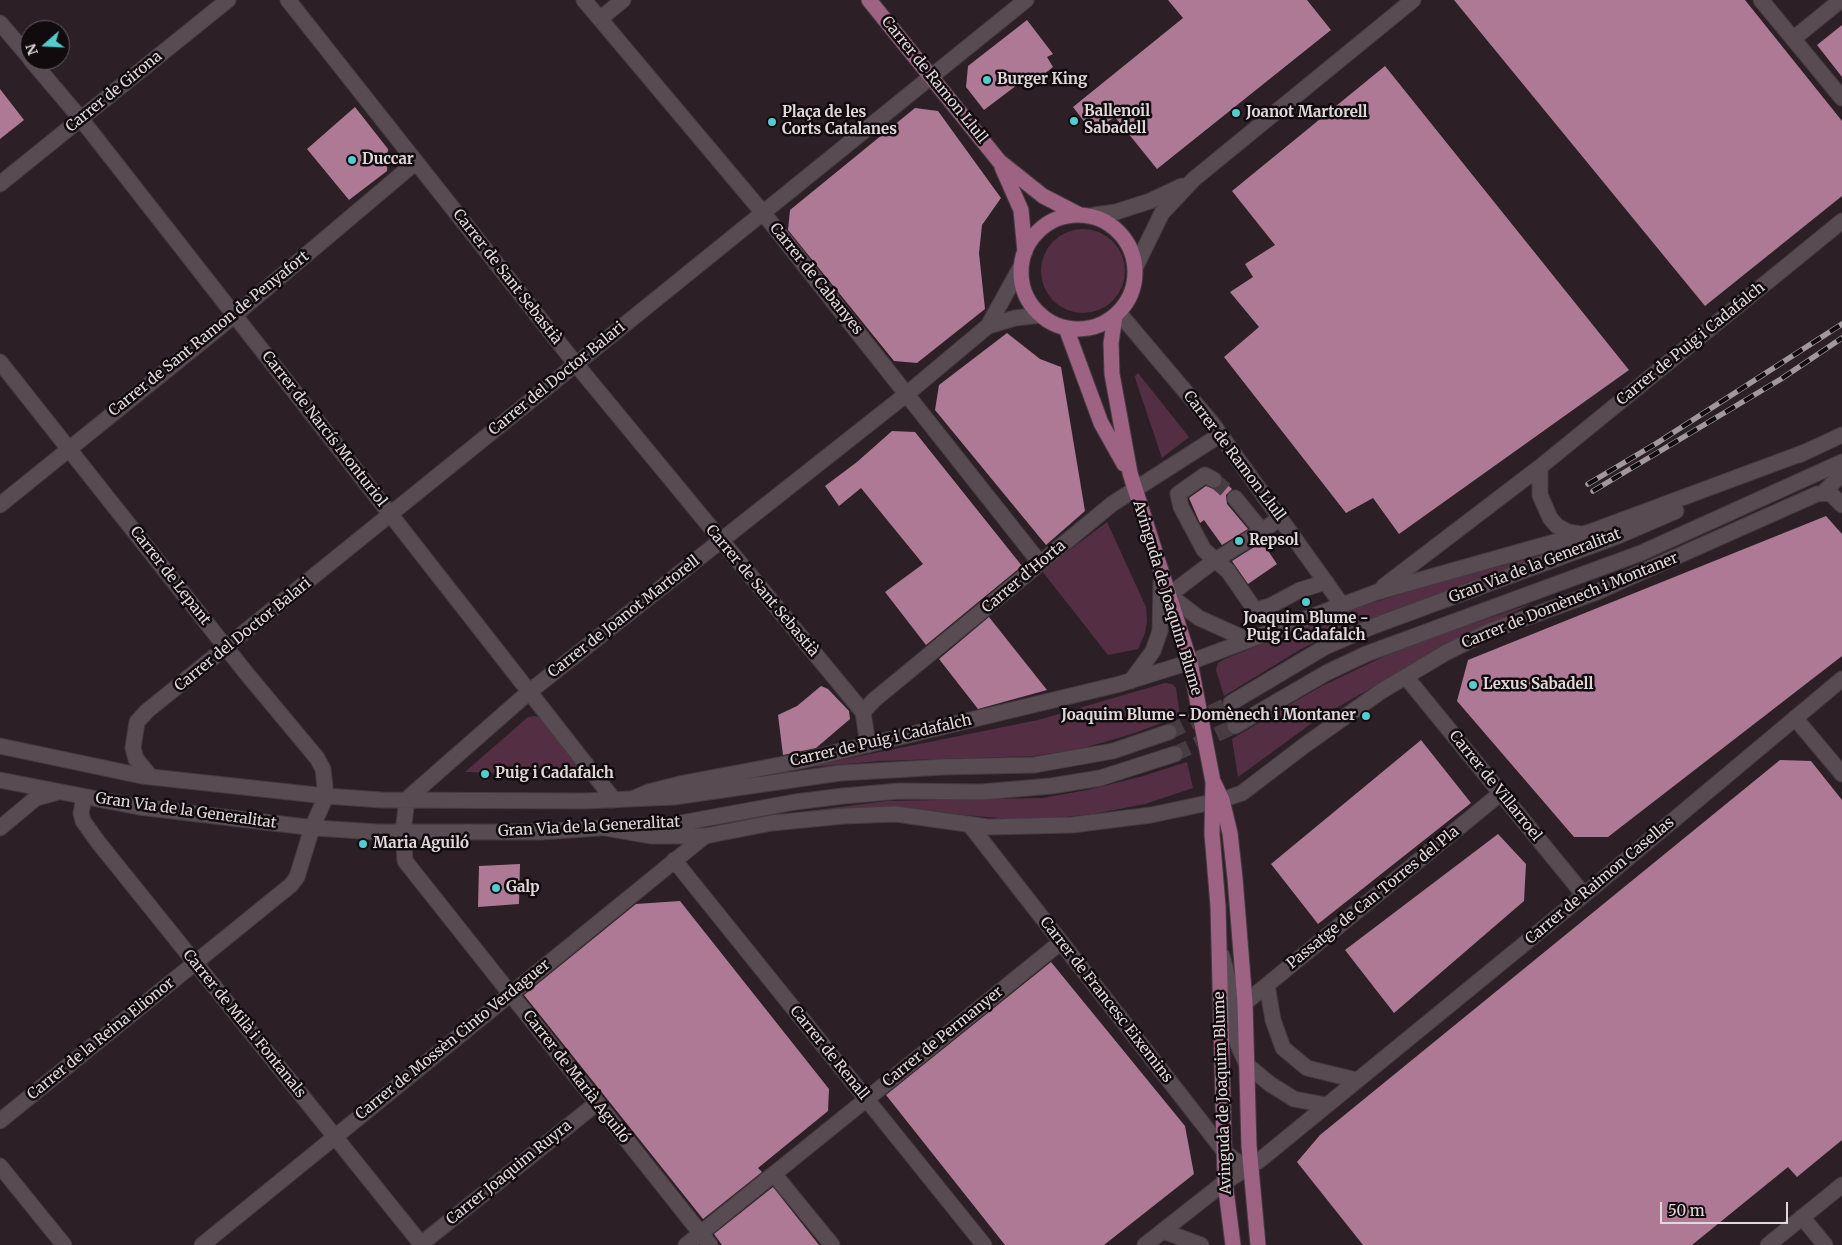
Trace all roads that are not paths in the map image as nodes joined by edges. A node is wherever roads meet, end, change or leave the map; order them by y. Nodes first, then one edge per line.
1 (228, 0) edge
2 (288, 0) edge
3 (584, 0) edge
4 (623, 0) edge
5 (869, 0) edge
6 (1026, 0) edge
7 (1413, 0) edge
8 (1761, 0) edge
9 (1841, 0) edge
10 (600, 19) junction
11 (0, 23) edge
12 (1793, 39) junction
13 (20, 46) edge
14 (40, 70) edge
15 (931, 77) junction
16 (1842, 98) edge
17 (81, 119) junction
18 (999, 161) junction
19 (416, 162) junction
20 (1194, 179) junction
21 (0, 184) edge
22 (764, 214) junction
23 (1078, 214) junction
24 (1094, 215) junction
25 (1842, 221) edge
26 (1025, 252) junction
27 (1020, 268) junction
28 (1135, 268) junction
29 (1117, 314) junction
30 (235, 315) junction
31 (1041, 315) junction
32 (988, 326) junction
33 (1066, 328) junction
34 (0, 362) edge
35 (575, 363) junction
36 (908, 393) junction
37 (1220, 435) junction
38 (1842, 435) edge
39 (69, 449) junction
40 (1808, 451) junction
41 (1842, 462) edge
42 (1540, 467) junction
43 (1130, 474) junction
44 (1842, 474) edge
45 (1214, 480) dead end
46 (1135, 490) junction
47 (1824, 492) junction
48 (1235, 498) tunnel mouth
49 (0, 505) edge
50 (1842, 505) edge
51 (391, 516) junction
52 (1280, 518) junction
53 (1262, 531) junction
54 (1584, 534) junction
55 (721, 541) junction
56 (1214, 561) junction
57 (1040, 563) junction
58 (1161, 571) junction
59 (1326, 582) junction
60 (1377, 592) junction
61 (1169, 595) junction
62 (1342, 605) junction
63 (1248, 640) junction
64 (227, 648) junction
65 (1190, 662) junction
66 (1406, 677) junction
67 (1842, 679) edge
68 (1130, 681) junction
69 (529, 692) junction
70 (1231, 703) tunnel mouth
71 (863, 712) junction
72 (1795, 718) junction
73 (1235, 726) tunnel mouth
74 (1169, 732) tunnel mouth
75 (868, 745) junction
76 (0, 746) edge
77 (1175, 754) tunnel mouth
78 (1842, 774) edge
79 (150, 777) junction
80 (0, 780) edge
81 (58, 792) junction
82 (1501, 793) junction
83 (326, 796) junction
84 (84, 797) junction
85 (407, 799) junction
86 (632, 799) junction
87 (614, 800) junction
88 (1217, 802) junction
89 (969, 824) junction
90 (0, 828) edge
91 (312, 828) junction
92 (605, 828) junction
93 (403, 832) junction
94 (705, 836) junction
95 (674, 860) junction
96 (1584, 895) junction
97 (1219, 941) junction
98 (1061, 942) junction
99 (196, 963) junction
100 (1267, 985) junction
101 (510, 994) junction
102 (1245, 1003) junction
103 (1247, 1065) junction
104 (1356, 1080) junction
105 (867, 1099) junction
106 (597, 1103) junction
107 (1326, 1105) junction
108 (0, 1121) edge
109 (335, 1136) junction
110 (1224, 1151) junction
111 (0, 1166) edge
112 (1251, 1167) junction
113 (774, 1174) junction
114 (1224, 1182) junction
115 (1842, 1185) edge
116 (1802, 1217) junction
117 (1163, 1231) junction
118 (705, 1239) edge
119 (422, 1244) edge
120 (64, 1245) edge
121 (202, 1245) edge
122 (686, 1245) edge
123 (832, 1245) edge
124 (984, 1245) edge
125 (1145, 1245) edge
126 (1201, 1245) edge
127 (1233, 1245) edge
128 (1258, 1245) edge
129 (1768, 1245) edge
130 (1825, 1245) edge

1 - 17 street, Carrer de Girona
2 - 19 street, Carrer de Sant Sebastià
3 - 10 street, Carrer de Cabanyes
4 - 10 street
5 - 15 main road, Carrer de Ramon Llull
6 - 15 street, Carrer del Doctor Balari
7 - 20 street
8 - 12 street
9 - 12 street
10 - 22 street, Carrer de Cabanyes
11 - 13 street, Carrer de Narcís Monturiol
12 - 16 street
14 - 17 street, Carrer de Narcís Monturiol
15 - 18 main road, Carrer de Ramon Llull
15 - 22 street, Carrer del Doctor Balari
17 - 21 street, Carrer de Girona
17 - 30 street, Carrer de Narcís Monturiol
18 - 23 main road
18 - 26 main road
19 - 30 street, Carrer de Sant Ramon de Penyafort
19 - 35 street, Carrer de Sant Sebastià
20 - 24 street
20 - 28 street
22 - 35 street, Carrer del Doctor Balari
22 - 36 street, Carrer de Cabanyes
23 - 24 main road
23 - 26 main road
24 - 28 main road
25 - 42 street, Carrer de Puig i Cadafalch
26 - 27 main road
27 - 31 main road
27 - 32 street, Carrer de Joanot Martorell
28 - 29 main road
29 - 33 main road
29 - 37 street, Carrer de Ramon Llull
29 - 43 main road
30 - 39 street, Carrer de Sant Ramon de Penyafort
30 - 51 street, Carrer de Narcís Monturiol
31 - 32 street, Carrer de Joanot Martorell
31 - 33 main road
32 - 36 street, Carrer de Joanot Martorell
33 - 43 main road
34 - 39 street, Carrer de Lepant
35 - 51 street, Carrer del Doctor Balari
35 - 55 street, Carrer de Sant Sebastià
36 - 55 street, Carrer de Joanot Martorell
36 - 57 street, Carrer de Cabanyes
37 - 46 street, Carrer d'Horta
37 - 52 street, Carrer de Ramon Llull
38 - 40 street, Gran Via de la Generalitat
39 - 49 street, Carrer de Sant Ramon de Penyafort
39 - 64 street, Carrer de Lepant
40 - 54 street, Carrer de Puig i Cadafalch
40 - 70 street, Gran Via de la Generalitat
41 - 73 street, Gran Via de la Generalitat
42 - 54 street
42 - 60 street, Carrer de Puig i Cadafalch
43 - 46 main road, Avinguda de Joaquim Blume
44 - 47 street, Carrer de Domènech i Montaner
45 - 56 street
46 - 57 street, Carrer d'Horta
46 - 58 main road, Avinguda de Joaquim Blume
47 - 50 street
47 - 66 street, Carrer de Domènech i Montaner
48 - 53 street
51 - 64 street, Carrer del Doctor Balari
51 - 69 street, Carrer de Narcís Monturiol
52 - 53 street
52 - 59 street, Carrer de Ramon Llull
53 - 56 street
54 - 60 street, Carrer de Puig i Cadafalch
55 - 69 street, Carrer de Joanot Martorell
55 - 71 street, Carrer de Sant Sebastià
56 - 59 street
56 - 61 street
57 - 71 street, Carrer d'Horta
58 - 61 main road, Avinguda de Joaquim Blume
58 - 68 street
59 - 62 street, Carrer de Ramon Llull
60 - 62 street, Carrer de Puig i Cadafalch
61 - 63 street
61 - 65 main road, Avinguda de Joaquim Blume
62 - 63 street, Carrer de Puig i Cadafalch
63 - 65 street, Carrer de Puig i Cadafalch
64 - 79 street, Carrer del Doctor Balari
64 - 83 street, Carrer de Lepant
65 - 68 street, Carrer de Puig i Cadafalch
65 - 88 main road, Avinguda de Joaquim Blume
66 - 82 street, Carrer de Villarroel
66 - 88 street, Carrer de Domènech i Montaner
67 - 72 street, Carrer de Raimon Casellas
68 - 75 street, Carrer de Puig i Cadafalch
69 - 85 street, Carrer de Joanot Martorell
69 - 87 street, Carrer de Narcís Monturiol
71 - 75 street
72 - 78 street
72 - 96 street, Carrer de Raimon Casellas
74 - 86 street, Gran Via de la Generalitat
75 - 86 street, Carrer de Puig i Cadafalch
76 - 79 street, Gran Via de la Generalitat
77 - 92 street, Gran Via de la Generalitat
79 - 83 street, Gran Via de la Generalitat
80 - 81 street, Gran Via de la Generalitat
81 - 84 street, Gran Via de la Generalitat
81 - 90 street
82 - 96 street, Carrer de Villarroel
82 - 100 street, Passatge de Can Torres del Pla
83 - 85 street, Gran Via de la Generalitat
83 - 91 street, Carrer de la Reina Elionor
84 - 91 street, Gran Via de la Generalitat
84 - 99 street, Carrer de Milà i Fontanals
85 - 87 street, Gran Via de la Generalitat
85 - 93 street
86 - 87 street, Gran Via de la Generalitat
88 - 89 street, Carrer de Domènech i Montaner
88 - 97 main road, Avinguda de Joaquim Blume
88 - 102 main road, Avinguda de Joaquim Blume
89 - 94 street, Carrer de Domènech i Montaner
89 - 98 street, Carrer de Francesc Eixemins
91 - 93 street, Gran Via de la Generalitat
91 - 99 street, Carrer de la Reina Elionor
92 - 93 street, Gran Via de la Generalitat
92 - 94 street, Carrer de Domènech i Montaner
93 - 101 street, Carrer de Marià Aguiló
94 - 95 street, Carrer de Mossèn Cinto Verdaguer
95 - 101 street, Carrer de Mossèn Cinto Verdaguer
95 - 105 street, Carrer de Renall
96 - 104 street, Carrer de Raimon Casellas
97 - 103 street, Avinguda de Joaquim Blume
97 - 110 main road, Avinguda de Joaquim Blume
98 - 105 street, Carrer de Permanyer
98 - 110 street, Carrer de Francesc Eixemins
99 - 108 street, Carrer de la Reina Elionor
99 - 109 street, Carrer de Milà i Fontanals
100 - 102 street, Passatge de Can Torres del Pla
100 - 104 street
101 - 106 street, Carrer de Marià Aguiló
101 - 109 street, Carrer de Mossèn Cinto Verdaguer
102 - 103 main road, Avinguda de Joaquim Blume
103 - 107 street
103 - 112 main road, Avinguda de Joaquim Blume
104 - 107 street, Carrer de Raimon Casellas
105 - 113 street, Carrer de Permanyer
105 - 124 street, Carrer de Renall
106 - 118 street, Carrer de Marià Aguiló
106 - 119 street, Carrer Joaquim Ruyra
107 - 112 street, Carrer de Raimon Casellas
109 - 119 street, Carrer de Milà i Fontanals
109 - 121 street, Carrer de Mossèn Cinto Verdaguer
110 - 112 street, Carrer de Francesc Eixemins
110 - 114 main road, Avinguda de Joaquim Blume
111 - 120 street
112 - 114 street, Carrer de Raimon Casellas
112 - 128 main road, Avinguda de Joaquim Blume
113 - 118 street, Carrer de Permanyer
113 - 123 street
114 - 117 street, Carrer de Raimon Casellas
114 - 127 main road, Avinguda de Joaquim Blume
115 - 116 street
116 - 129 street
116 - 130 street
117 - 125 street, Carrer de Raimon Casellas
117 - 126 street
118 - 122 street, Carrer de Permanyer

